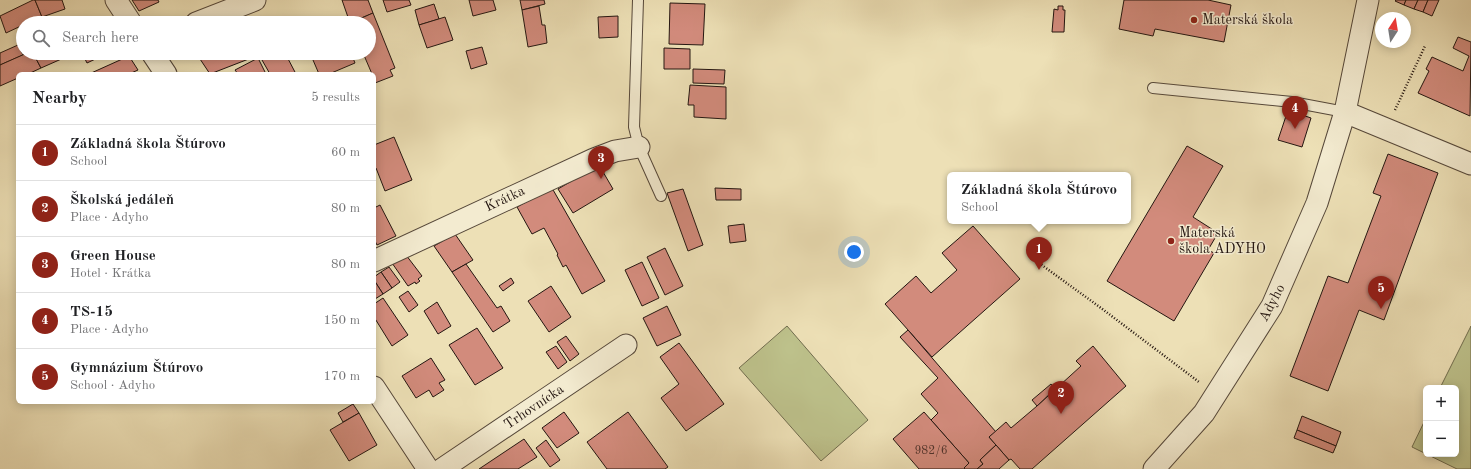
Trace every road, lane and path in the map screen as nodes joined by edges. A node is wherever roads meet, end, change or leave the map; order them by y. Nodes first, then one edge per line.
1 (116, 0) edge
2 (256, 0) edge
3 (638, 0) edge
4 (1368, 0) edge
5 (126, 16) edge
6 (214, 16) edge
7 (1425, 46) dead end
8 (157, 60) edge
9 (165, 72) edge
10 (1153, 88) dead end
11 (1345, 112) junction
12 (1386, 128) junction
13 (639, 147) junction
14 (1471, 164) edge
15 (661, 196) dead end
16 (376, 260) edge
17 (1039, 263) dead end
18 (626, 345) dead end
19 (1204, 387) dead end
20 (376, 389) edge
21 (428, 469) edge
22 (442, 469) edge
23 (1154, 469) edge

1 - 5 street
2 - 6 street
3 - 13 lane
4 - 11 street, Adyho
7 - 12 path
8 - 9 street
10 - 11 lane
11 - 12 street
11 - 23 street, Adyho
12 - 14 street
13 - 15 lane
13 - 16 street, Krátka
17 - 19 path
18 - 22 street, Trhovnícka
20 - 21 street

